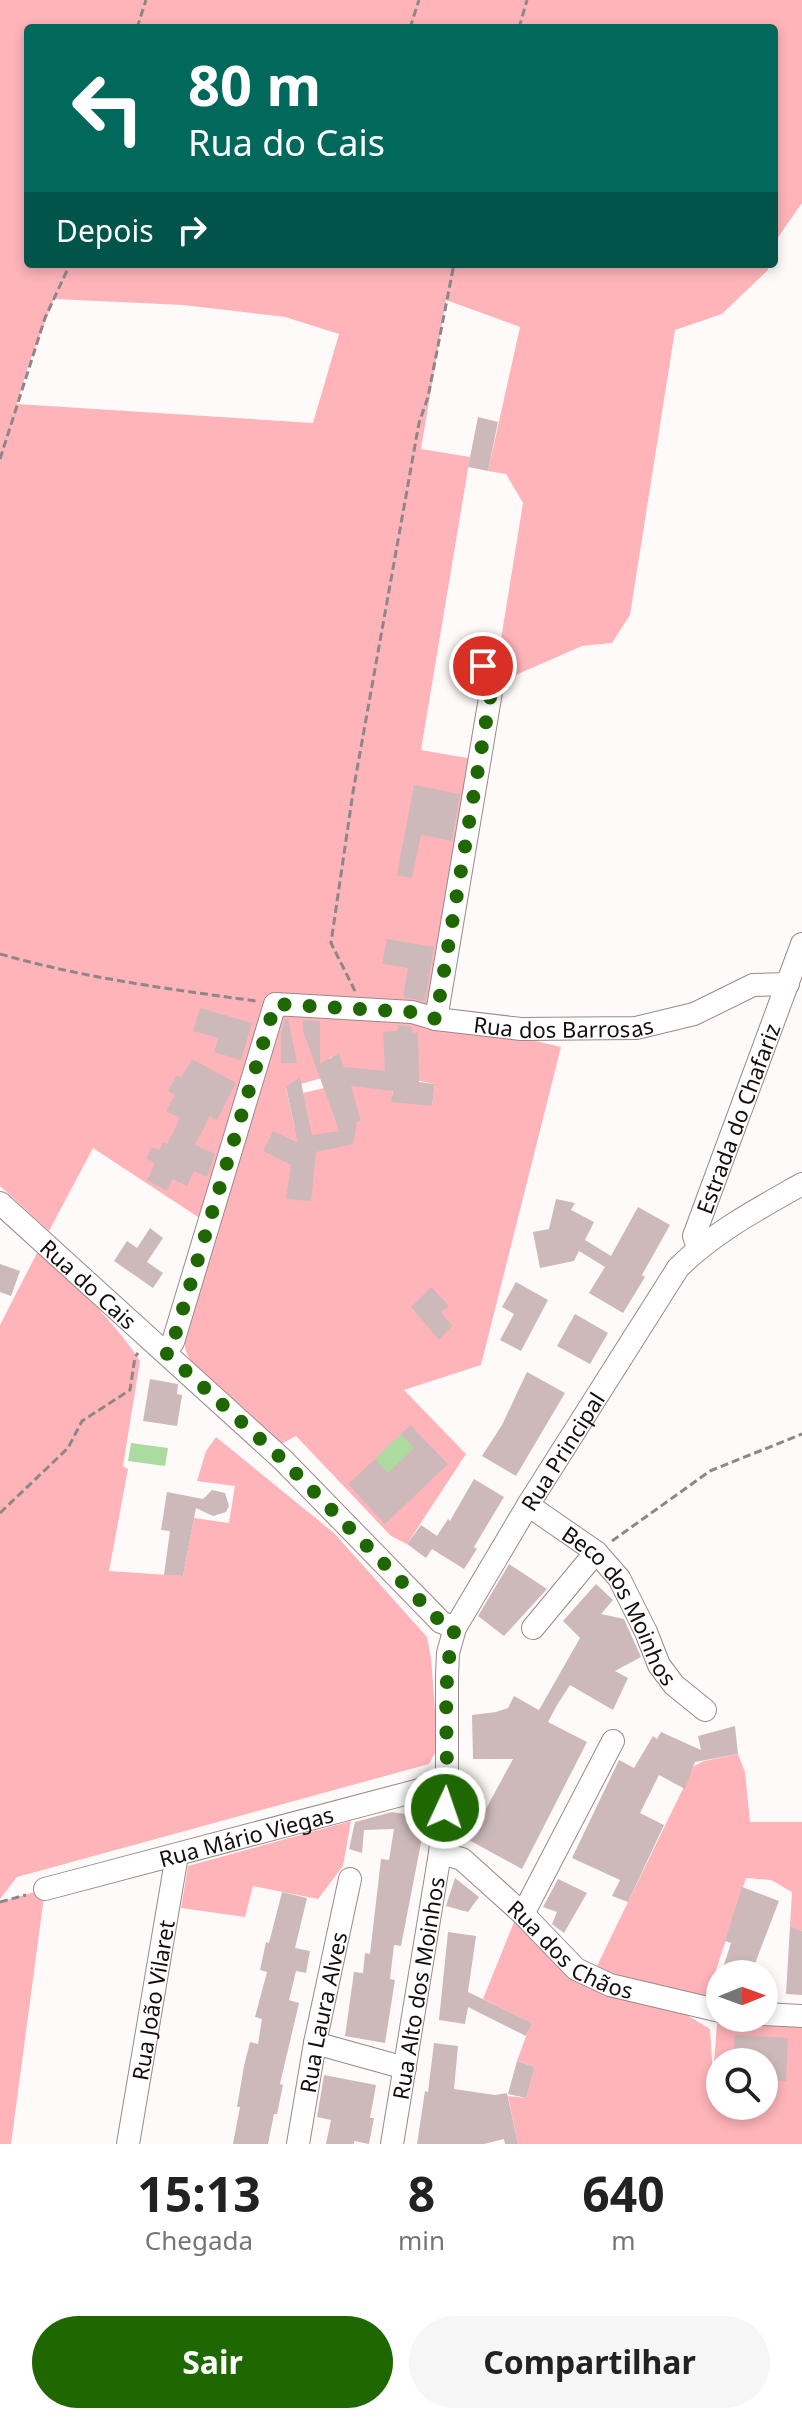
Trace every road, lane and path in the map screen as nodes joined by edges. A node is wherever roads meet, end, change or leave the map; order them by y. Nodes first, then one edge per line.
1 (146, 0) edge
2 (419, 0) edge
3 (527, 0) edge
4 (138, 24) edge
5 (411, 24) edge
6 (520, 24) edge
7 (68, 268) edge
8 (453, 268) edge
9 (0, 459) edge
10 (483, 666) dead end
11 (801, 952) edge
12 (0, 954) edge
13 (788, 984) junction
14 (275, 1004) junction
15 (363, 1008) junction
16 (436, 1019) junction
17 (802, 1184) edge
18 (0, 1203) edge
19 (698, 1248) junction
20 (157, 1346) junction
21 (802, 1434) edge
22 (528, 1505) junction
23 (0, 1513) edge
24 (596, 1552) junction
25 (455, 1628) junction
26 (533, 1628) dead end
27 (705, 1710) dead end
28 (613, 1741) dead end
29 (447, 1786) junction
30 (440, 1853) junction
31 (177, 1855) junction
32 (350, 1879) dead end
33 (45, 1889) joint
34 (0, 1902) edge
35 (523, 1914) junction
36 (706, 2008) edge
37 (778, 2015) edge
38 (802, 2016) edge
39 (315, 2043) junction
40 (405, 2068) junction
41 (128, 2144) edge
42 (298, 2144) edge
43 (392, 2144) edge

1 - 4 path
2 - 5 path
3 - 6 path
7 - 9 path
8 - 15 path
10 - 16 street
11 - 13 street, Estrada do Chafariz
12 - 14 path
13 - 16 street, Rua dos Barrosas
13 - 19 street, Estrada do Chafariz
14 - 15 street, Rua dos Barrosas
14 - 20 street
15 - 16 street, Rua dos Barrosas
17 - 19 street, Rua Principal
18 - 20 street, Rua do Cais
19 - 22 street, Rua Principal
20 - 23 path
20 - 25 street, Rua do Cais
21 - 24 path
22 - 24 street, Beco dos Moinhos
22 - 25 street, Rua Principal
24 - 26 street
24 - 27 street, Beco dos Moinhos
25 - 29 street, Rua Principal
28 - 35 street
29 - 30 street, Rua Alto dos Moinhos
29 - 31 street, Rua Mário Viegas
30 - 35 street, Rua dos Chãos
30 - 40 street, Rua Alto dos Moinhos
31 - 33 street, Rua Mário Viegas
31 - 41 street, Rua João Vilaret
32 - 39 street, Rua Laura Alves
33 - 34 path
35 - 36 street, Rua dos Chãos
37 - 38 street
39 - 40 street
39 - 42 street, Rua Laura Alves
40 - 43 street, Rua Alto dos Moinhos

